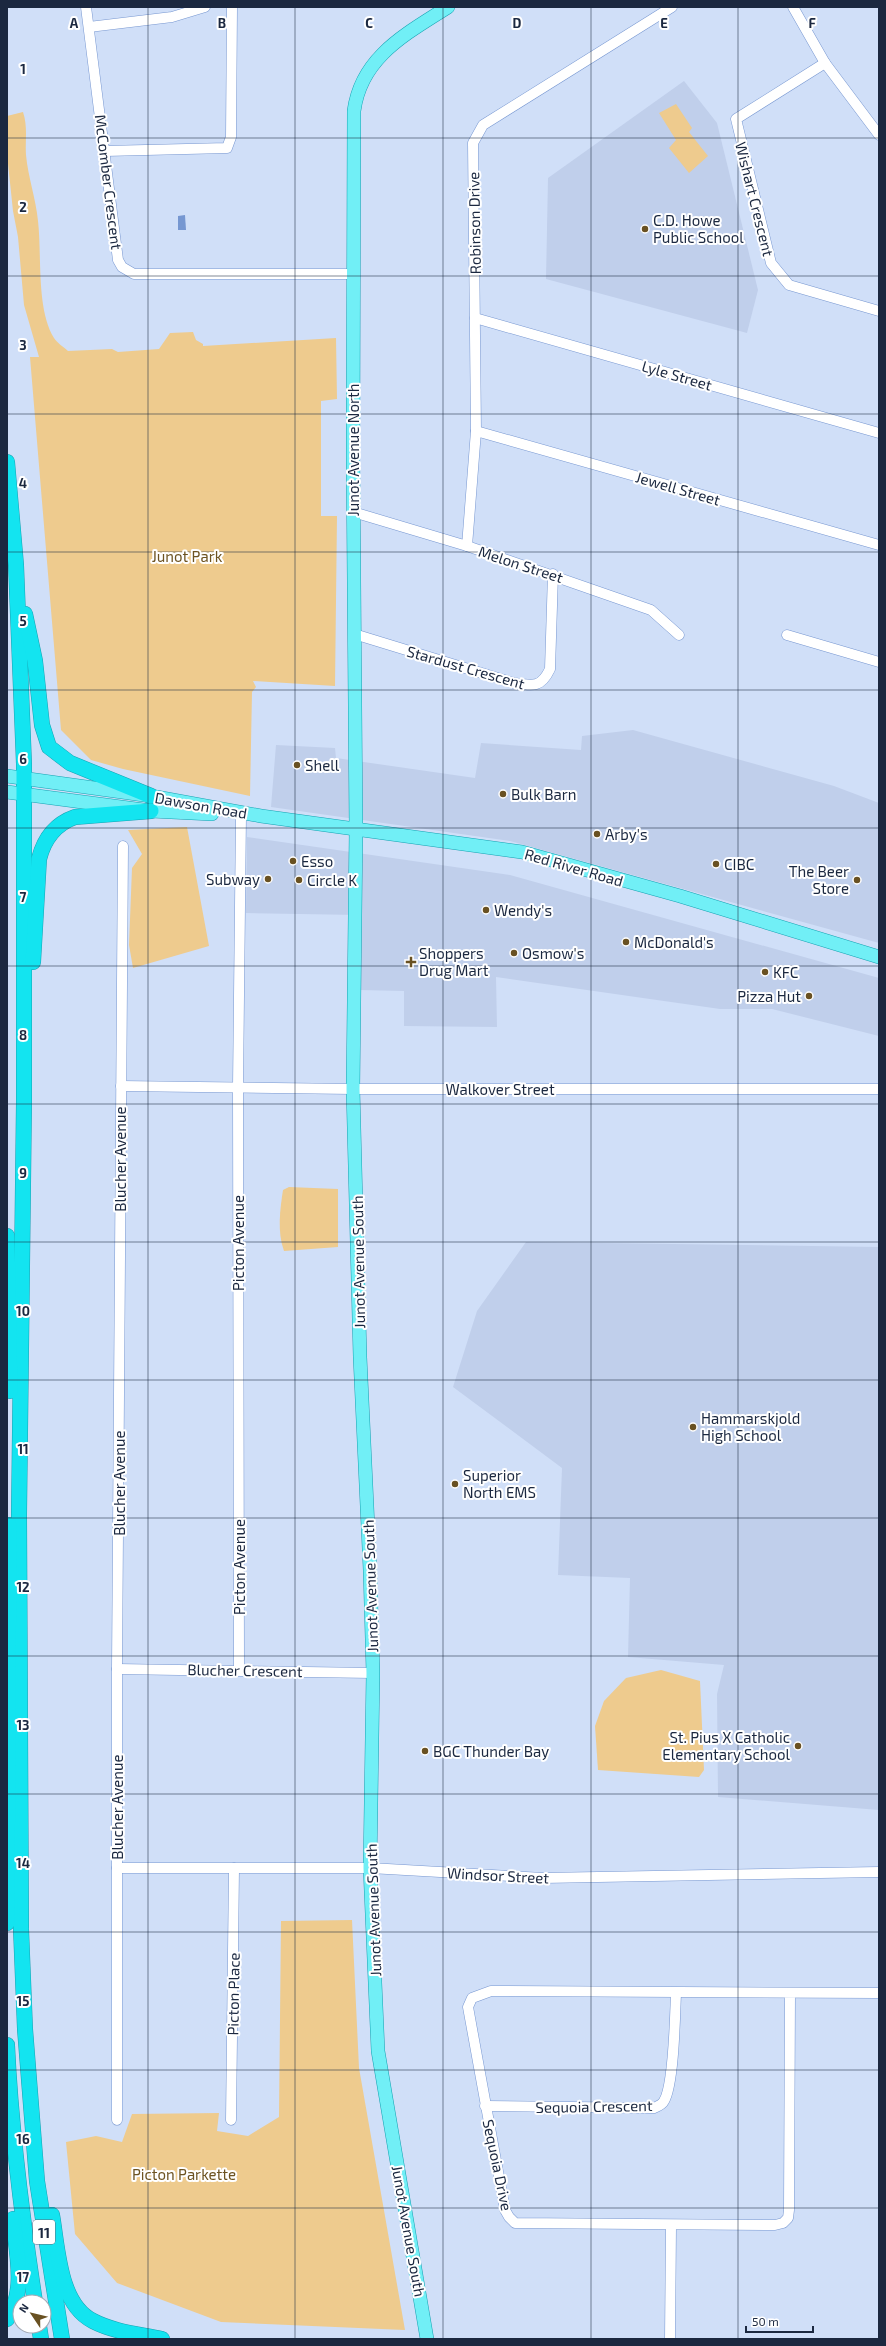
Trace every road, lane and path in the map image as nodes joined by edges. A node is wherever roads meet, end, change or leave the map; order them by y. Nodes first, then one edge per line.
1 (86, 7) edge
2 (205, 7) edge
3 (232, 7) edge
4 (448, 7) edge
5 (672, 7) edge
6 (793, 7) edge
7 (89, 27) junction
8 (825, 63) junction
9 (879, 135) edge
10 (105, 151) junction
11 (353, 274) junction
12 (879, 311) edge
13 (475, 318) junction
14 (476, 431) junction
15 (879, 433) edge
16 (7, 462) edge
17 (353, 512) junction
18 (879, 545) edge
19 (467, 546) junction
20 (16, 565) junction
21 (553, 574) junction
22 (354, 634) junction
23 (679, 635) dead end
24 (787, 636) dead end
25 (879, 662) edge
26 (7, 776) edge
27 (24, 778) junction
28 (7, 792) edge
29 (24, 794) junction
30 (151, 796) junction
31 (151, 811) junction
32 (241, 815) junction
33 (261, 816) junction
34 (356, 829) junction
35 (123, 846) dead end
36 (879, 957) edge
37 (25, 1008) junction
38 (121, 1086) junction
39 (238, 1087) junction
40 (879, 1089) edge
41 (353, 1090) junction
42 (7, 1236) edge
43 (118, 1669) junction
44 (239, 1670) junction
45 (373, 1673) junction
46 (117, 1868) junction
47 (234, 1868) junction
48 (370, 1868) junction
49 (879, 1872) edge
50 (7, 1924) edge
51 (676, 1993) junction
52 (790, 1993) junction
53 (879, 1993) edge
54 (7, 2045) edge
55 (485, 2106) junction
56 (117, 2120) dead end
57 (231, 2120) dead end
58 (11, 2122) junction
59 (33, 2134) junction
60 (671, 2226) junction
61 (34, 2294) edge
62 (7, 2318) edge
63 (62, 2339) edge
64 (162, 2339) edge
65 (427, 2339) edge
66 (670, 2339) edge

1 - 7 street, McComber Crescent
2 - 7 street
3 - 10 street
4 - 11 main road, Junot Avenue North
5 - 13 street, Robinson Drive
6 - 8 street
7 - 10 street, McComber Crescent
8 - 9 street
8 - 12 street, Wishart Crescent
10 - 11 street, McComber Crescent
11 - 17 main road, Junot Avenue North
13 - 14 street, Robinson Drive
13 - 15 street, Lyle Street
14 - 18 street, Jewell Street
14 - 19 street, Robinson Drive
16 - 20 highway, 11
17 - 19 street, Melon Street
17 - 22 main road, Junot Avenue North
19 - 21 street, Melon Street
20 - 27 highway, 11
20 - 30 highway
21 - 22 street, Stardust Crescent
21 - 23 street, Melon Street
22 - 34 main road, Junot Avenue North
24 - 25 street
26 - 27 main road, Dawson Road
27 - 29 highway, 11
27 - 30 main road, Dawson Road
28 - 29 main road, Dawson Road
29 - 31 main road, Dawson Road
29 - 37 highway, 11
30 - 33 main road, Dawson Road
31 - 32 main road, Dawson Road
31 - 37 highway
32 - 33 main road, Dawson Road
32 - 39 street, Picton Avenue
33 - 34 main road, Red River Road
34 - 36 main road, Red River Road
34 - 41 main road, Junot Avenue South
35 - 38 street, Blucher Avenue
37 - 59 highway, 11
38 - 39 street, Walkover Street
38 - 43 street, Blucher Avenue
39 - 41 street, Walkover Street
39 - 44 street, Picton Avenue
40 - 41 street, Walkover Street
41 - 45 main road, Junot Avenue South
42 - 50 highway
43 - 44 street, Blucher Crescent
43 - 46 street, Blucher Avenue
44 - 45 street, Blucher Crescent
45 - 48 main road, Junot Avenue South
46 - 47 street, Windsor Street
46 - 56 street, Blucher Avenue
47 - 48 street, Windsor Street
47 - 57 street, Picton Place
48 - 49 street, Windsor Street
48 - 65 main road, Junot Avenue South
51 - 52 street, Sequoia Drive
51 - 55 street, Sequoia Crescent
51 - 55 street, Sequoia Drive
52 - 53 street, Sequoia Drive
52 - 60 street, Sequoia Drive
54 - 58 highway, 11
55 - 60 street, Sequoia Drive
58 - 61 highway, 11
58 - 62 highway
59 - 63 highway, 11
59 - 64 highway
60 - 66 street

